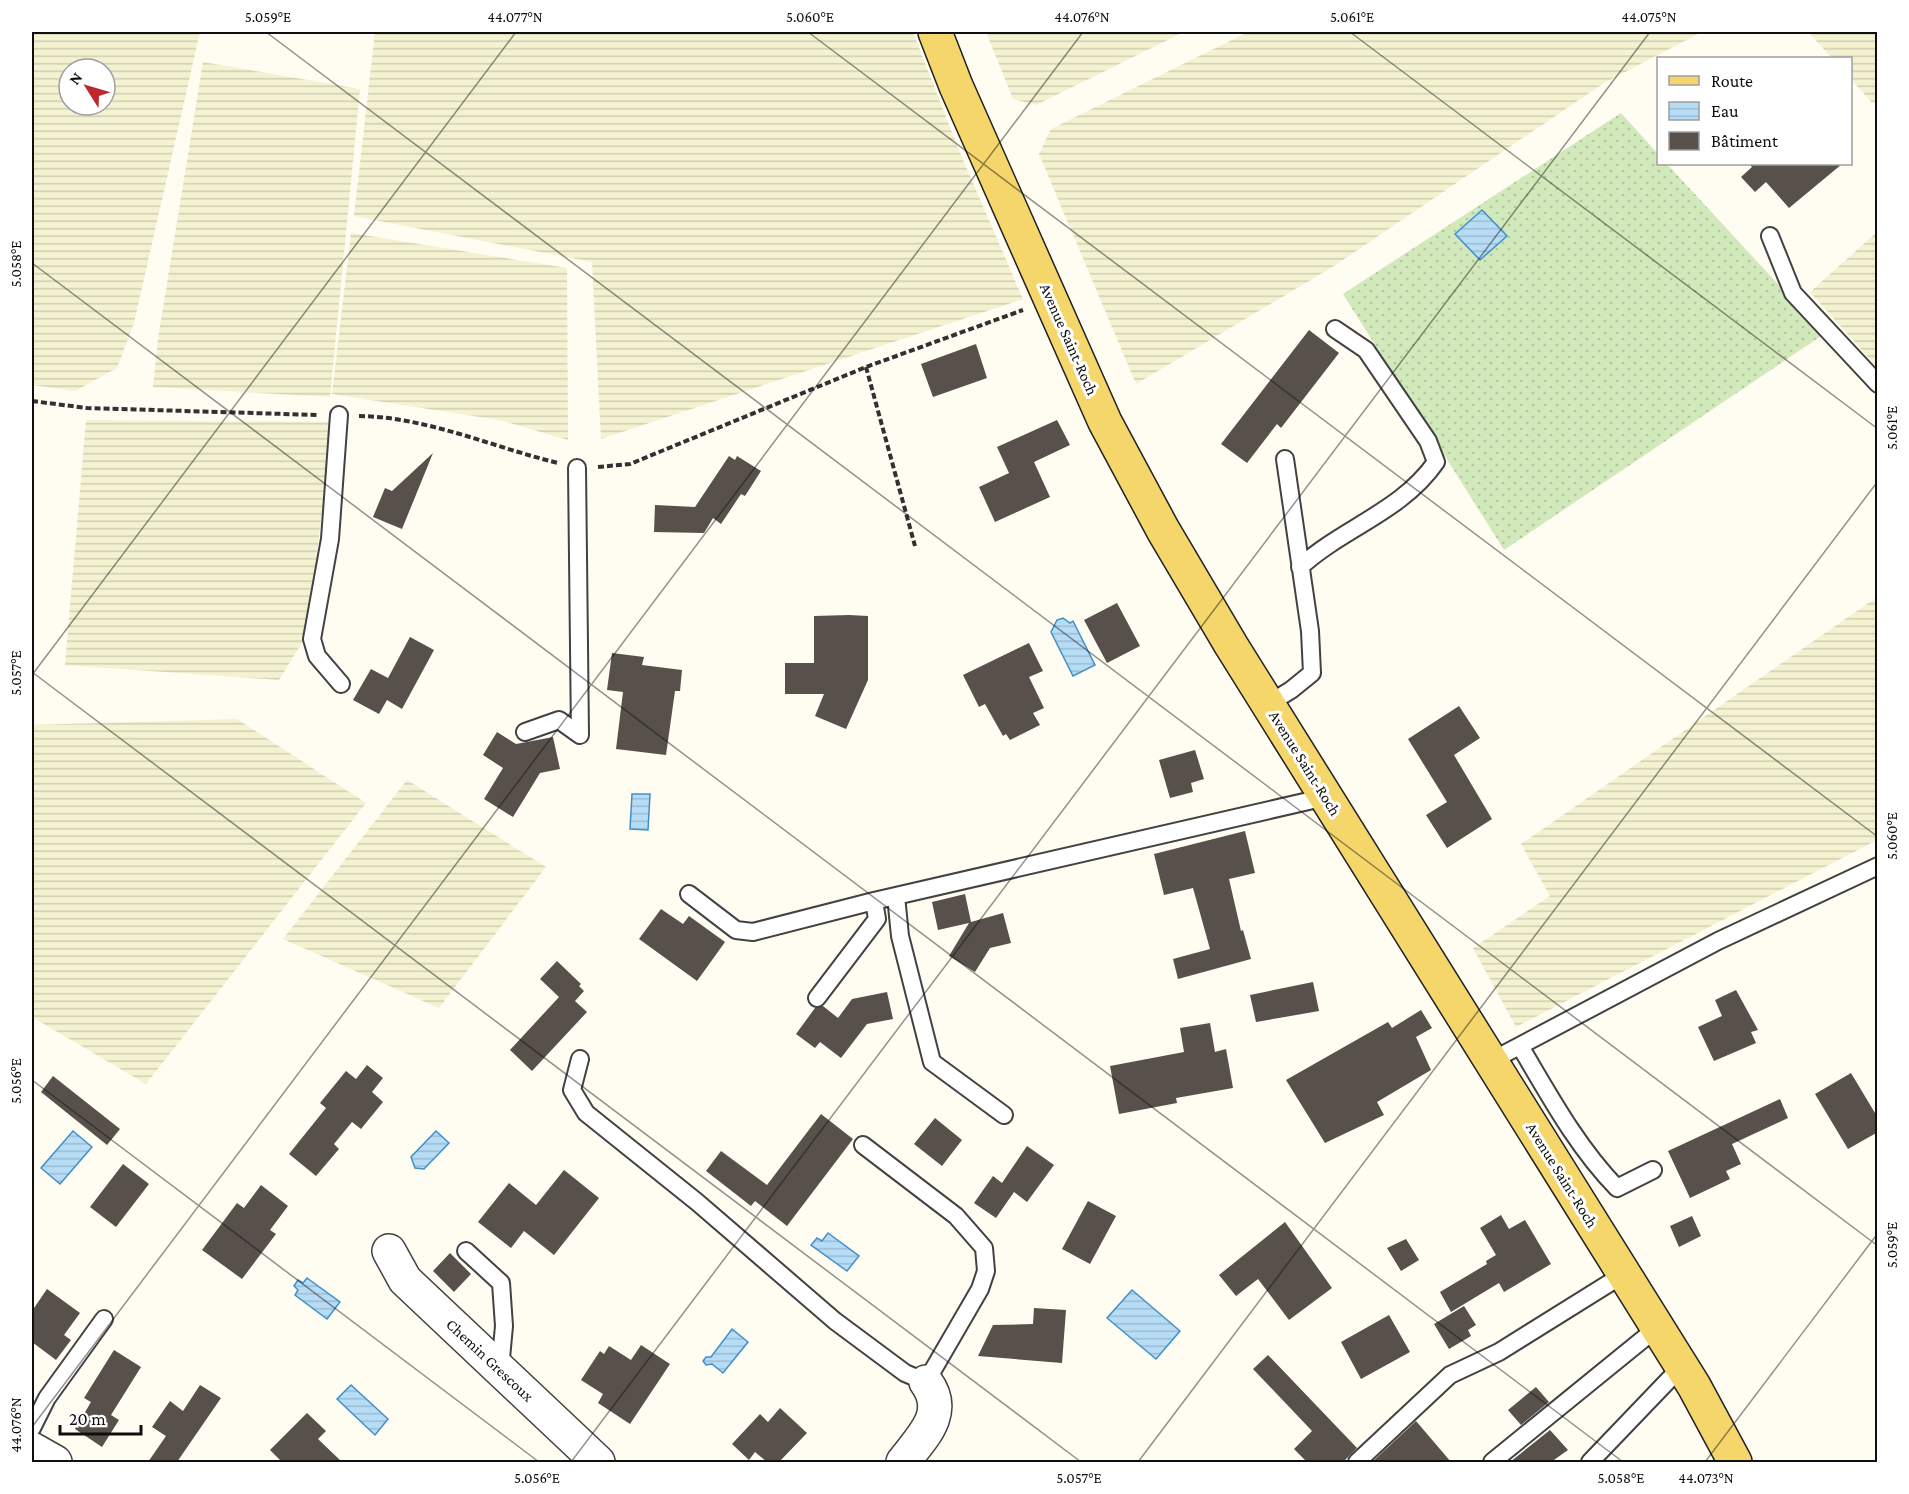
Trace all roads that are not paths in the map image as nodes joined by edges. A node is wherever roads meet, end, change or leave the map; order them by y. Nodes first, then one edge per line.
1 (935, 32) edge
2 (1770, 236) dead end
3 (1335, 329) dead end
4 (1878, 384) edge
5 (339, 415) road end
6 (1285, 459) dead end
7 (577, 468) road end
8 (1300, 567) junction
9 (341, 684) dead end
10 (1268, 704) junction
11 (525, 732) dead end
12 (1326, 797) junction
13 (1878, 866) edge
14 (689, 894) dead end
15 (896, 896) junction
16 (874, 901) junction
17 (817, 998) dead end
18 (1520, 1046) junction
19 (580, 1059) dead end
20 (1491, 1061) junction
21 (1004, 1115) dead end
22 (863, 1145) dead end
23 (1653, 1170) dead end
24 (389, 1251) dead end
25 (466, 1251) dead end
26 (1624, 1274) junction
27 (104, 1319) dead end
28 (1658, 1327) junction
29 (1682, 1366) junction
30 (500, 1370) junction
31 (926, 1382) junction
32 (32, 1428) edge
33 (32, 1449) edge
34 (55, 1462) edge
35 (598, 1462) edge
36 (903, 1462) edge
37 (1357, 1462) edge
38 (1492, 1462) edge
39 (1590, 1462) edge
40 (1736, 1462) edge

1 - 10 main road, Avenue Saint-Roch
2 - 4 lane
3 - 8 lane
5 - 9 lane
6 - 8 lane
7 - 11 lane
8 - 10 lane
10 - 12 main road, Avenue Saint-Roch
12 - 15 lane
12 - 20 main road, Avenue Saint-Roch
13 - 18 lane
14 - 16 lane
15 - 16 lane
15 - 21 lane
16 - 17 lane
18 - 20 lane
18 - 23 lane
19 - 31 lane
20 - 26 main road, Avenue Saint-Roch
22 - 31 lane
24 - 30 street, Chemin Grescoux
25 - 30 lane
26 - 28 main road, Avenue Saint-Roch
26 - 37 lane
27 - 32 lane
28 - 29 main road, Avenue Saint-Roch
28 - 38 lane
29 - 39 lane
29 - 40 main road, Avenue Saint-Roch
30 - 35 street, Chemin Grescoux
31 - 36 street
33 - 34 street

